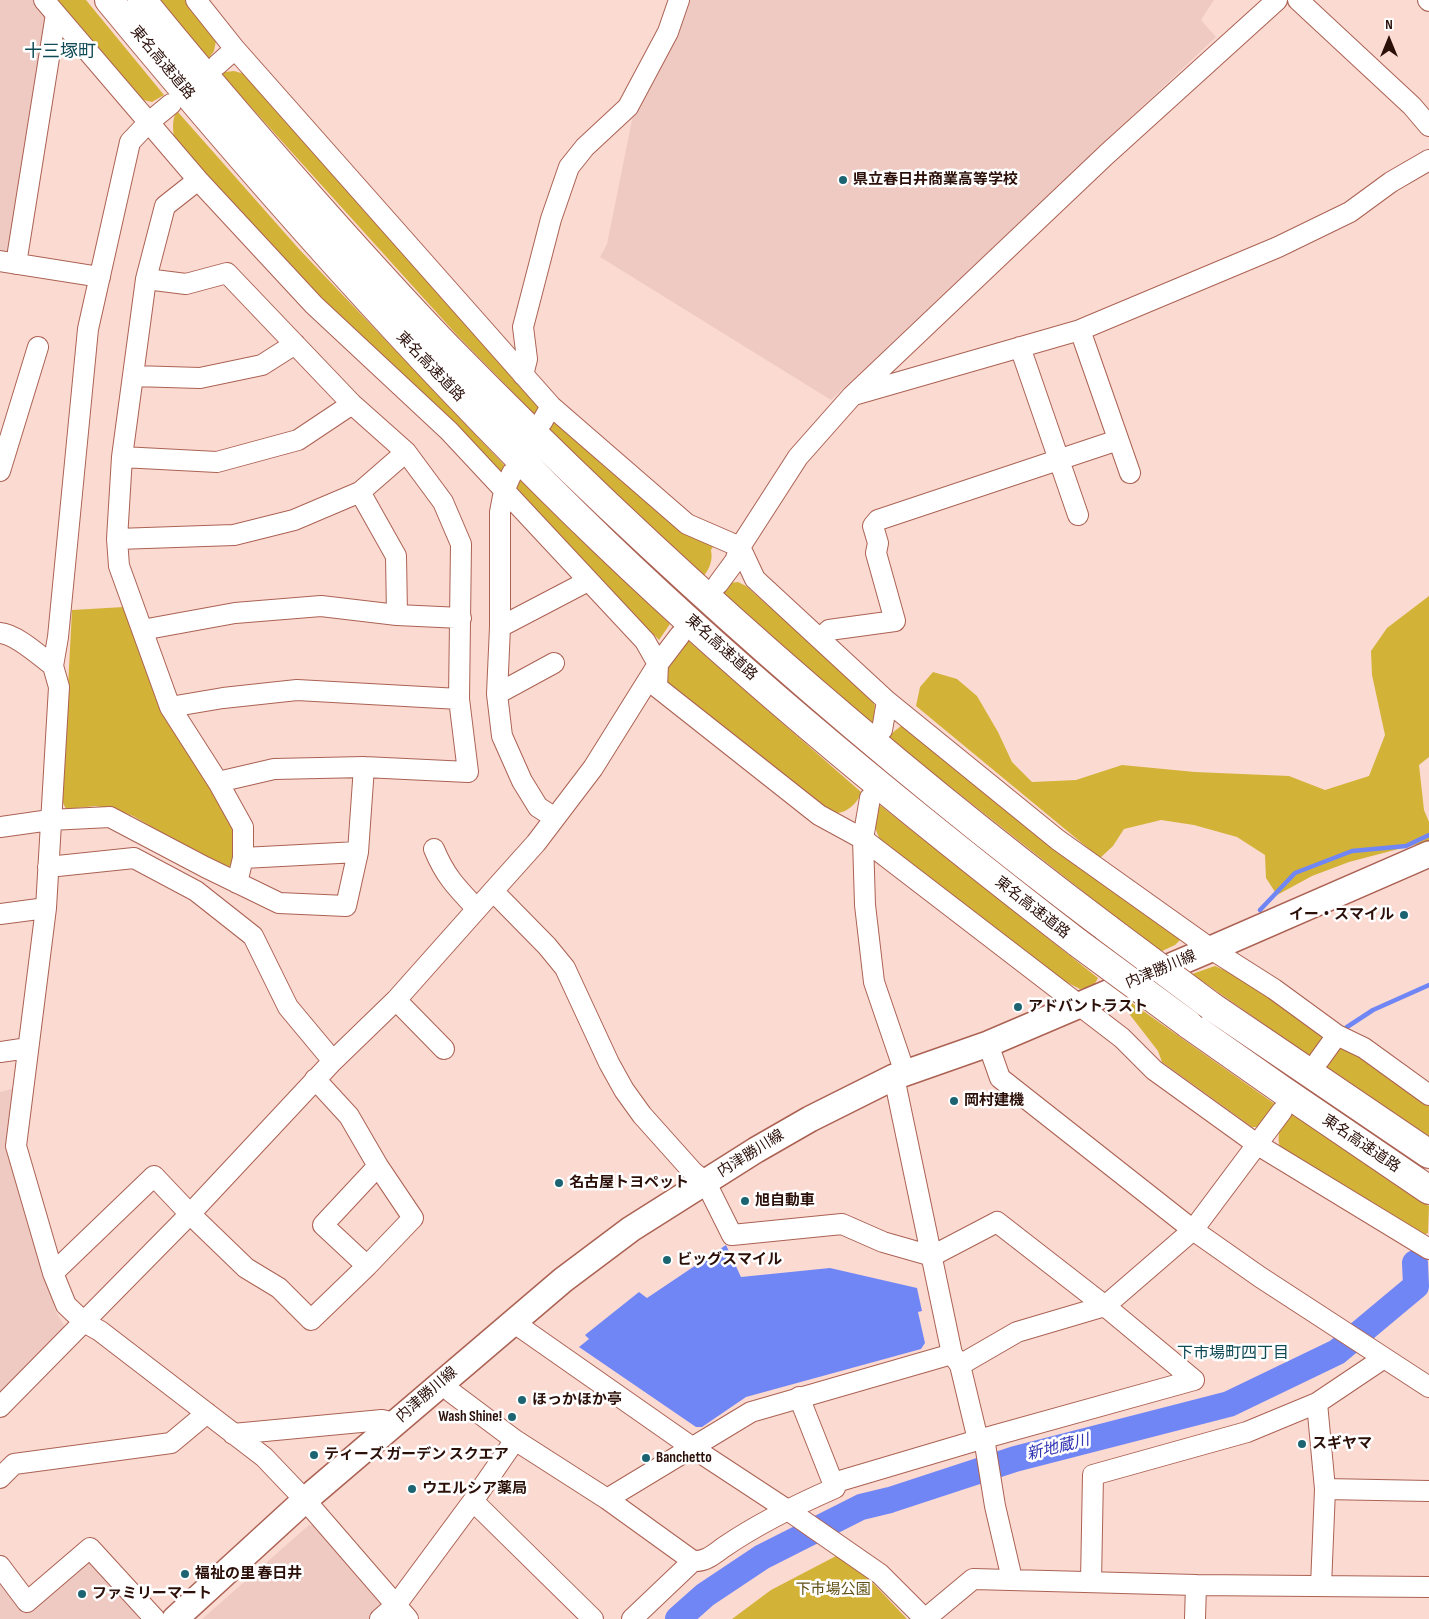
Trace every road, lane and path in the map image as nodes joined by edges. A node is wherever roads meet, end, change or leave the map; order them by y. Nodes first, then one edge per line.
1 (109, 0) edge
2 (142, 0) edge
3 (196, 0) edge
4 (680, 0) edge
5 (1277, 0) edge
6 (1298, 0) edge
7 (50, 7) edge
8 (235, 50) junction
9 (216, 66) dead end
10 (171, 104) dead end
11 (148, 123) junction
12 (1429, 126) edge
13 (1429, 160) edge
14 (198, 180) junction
15 (8, 262) edge
16 (100, 277) junction
17 (146, 279) junction
18 (1080, 330) junction
19 (295, 344) junction
20 (38, 347) dead end
21 (1020, 347) junction
22 (523, 375) junction
23 (133, 376) junction
24 (852, 396) junction
25 (352, 404) junction
26 (1118, 440) junction
27 (406, 452) junction
28 (122, 457) junction
29 (1059, 461) junction
30 (0, 471) edge
31 (512, 473) dead end
32 (1130, 473) dead end
33 (504, 491) junction
34 (360, 492) junction
35 (1078, 515) dead end
36 (117, 539) junction
37 (740, 547) junction
38 (588, 582) junction
39 (718, 584) dead end
40 (397, 615) junction
41 (461, 618) junction
42 (500, 627) junction
43 (142, 630) junction
44 (0, 633) edge
45 (680, 635) dead end
46 (820, 639) junction
47 (554, 663) dead end
48 (658, 664) junction
49 (53, 666) junction
50 (497, 694) junction
51 (459, 699) junction
52 (887, 701) junction
53 (170, 707) junction
54 (882, 730) dead end
55 (364, 767) junction
56 (218, 782) junction
57 (870, 798) dead end
58 (555, 818) junction
59 (50, 820) junction
60 (0, 827) edge
61 (863, 839) junction
62 (434, 849) dead end
63 (358, 852) junction
64 (1429, 854) edge
65 (243, 858) junction
66 (48, 867) junction
67 (237, 883) junction
68 (493, 891) junction
69 (46, 908) junction
70 (477, 909) junction
71 (0, 914) edge
72 (1211, 950) junction
73 (396, 1000) junction
74 (1079, 1005) junction
75 (1337, 1035) junction
76 (988, 1044) junction
77 (28, 1048) junction
78 (444, 1049) dead end
79 (0, 1052) edge
80 (1319, 1060) dead end
81 (333, 1061) junction
82 (900, 1075) junction
83 (315, 1080) junction
84 (1429, 1094) edge
85 (1282, 1111) dead end
86 (1258, 1145) junction
87 (1429, 1154) edge
88 (378, 1166) junction
89 (706, 1183) junction
90 (1429, 1190) edge
91 (190, 1214) junction
92 (1192, 1230) junction
93 (1429, 1249) edge
94 (932, 1256) junction
95 (367, 1266) junction
96 (53, 1273) junction
97 (1105, 1306) junction
98 (84, 1322) junction
99 (512, 1322) junction
100 (1380, 1355) junction
101 (956, 1359) junction
102 (1429, 1387) edge
103 (451, 1392) dead end
104 (800, 1397) junction
105 (1317, 1403) junction
106 (0, 1407) edge
107 (207, 1413) junction
108 (394, 1423) junction
109 (233, 1434) junction
110 (981, 1439) junction
111 (515, 1440) junction
112 (693, 1448) junction
113 (0, 1478) edge
114 (833, 1483) junction
115 (1325, 1489) junction
116 (1429, 1490) edge
117 (607, 1499) junction
118 (305, 1500) junction
119 (473, 1501) junction
120 (789, 1511) junction
121 (693, 1561) junction
122 (0, 1566) edge
123 (1012, 1579) junction
124 (1091, 1582) junction
125 (1196, 1585) junction
126 (1321, 1586) junction
127 (1429, 1587) edge
128 (402, 1612) edge
129 (155, 1619) edge
130 (175, 1619) edge
131 (380, 1619) edge
132 (593, 1619) edge
133 (632, 1619) edge
134 (925, 1619) edge
135 (1195, 1619) edge

1 - 90 highway, 東名高速道路, bridge
2 - 87 highway, 東名高速道路, bridge
3 - 8 street
4 - 22 street
5 - 24 street
6 - 12 street
7 - 11 street
7 - 15 street
8 - 9 street
8 - 22 street
10 - 11 street
11 - 14 street
11 - 16 street
13 - 18 street
14 - 17 street
14 - 33 street
15 - 16 street
16 - 49 street
17 - 19 street
17 - 23 street
18 - 21 street
18 - 26 street
19 - 23 street
19 - 25 street
20 - 30 street
21 - 24 street
21 - 29 street
22 - 37 street
23 - 28 street
24 - 37 street
25 - 27 street
25 - 28 street
26 - 29 street
26 - 32 street
27 - 34 street
27 - 41 street
28 - 36 street
29 - 35 street
29 - 46 street
31 - 33 street
33 - 38 street
33 - 42 street
34 - 36 street
34 - 40 street
36 - 43 street
37 - 39 street
37 - 46 street
38 - 42 street
38 - 48 street
40 - 41 street
40 - 43 street
41 - 51 street
42 - 50 street
43 - 53 street
44 - 49 street
45 - 48 street
46 - 52 street
47 - 50 street
48 - 58 street
48 - 61 street
49 - 59 street
50 - 58 street
51 - 53 street
51 - 55 street
52 - 54 street
52 - 72 street
53 - 56 street
55 - 56 street
55 - 63 street
56 - 65 street
57 - 61 street
58 - 68 street
59 - 60 street
59 - 66 street
59 - 67 street
61 - 74 street
61 - 82 street
62 - 70 street
63 - 65 street
63 - 67 street
64 - 72 main road, 内津勝川線
65 - 67 street
66 - 69 street
66 - 81 street
68 - 70 street
68 - 89 street
69 - 71 street
69 - 77 street
70 - 73 street
72 - 74 main road, 内津勝川線
72 - 75 street
73 - 78 street
73 - 81 street
74 - 76 main road, 内津勝川線
74 - 86 street
75 - 80 street
75 - 84 street
76 - 82 main road, 内津勝川線
76 - 92 street
77 - 79 street
77 - 96 street
81 - 83 street
82 - 89 main road, 内津勝川線
82 - 94 street
83 - 88 street
83 - 91 street
85 - 86 street
86 - 92 street
86 - 93 street
88 - 95 street
88 - 95 street
89 - 94 street
89 - 99 main road, 内津勝川線
91 - 95 street
91 - 96 street
91 - 98 street
92 - 97 street
92 - 100 street
94 - 97 street
94 - 101 street
96 - 98 street
97 - 101 street
97 - 110 street
98 - 106 street
98 - 107 street
99 - 108 main road, 内津勝川線
99 - 112 street
100 - 102 street
100 - 105 street
101 - 104 street
101 - 110 street
103 - 111 street
104 - 112 street
104 - 114 street
105 - 115 street
105 - 124 street
107 - 109 street
107 - 113 street
108 - 109 street
108 - 118 main road, 内津勝川線
109 - 118 street
110 - 114 street
110 - 123 street
111 - 117 street
111 - 119 street
112 - 117 street
112 - 120 street
114 - 120 street
115 - 116 street
115 - 126 street
117 - 121 street
118 - 128 street
118 - 130 main road, 内津勝川線
119 - 128 street
119 - 132 street
120 - 121 street
120 - 134 street
121 - 133 street
122 - 129 street
123 - 124 street
123 - 134 street
124 - 125 street
125 - 126 street
125 - 135 street
126 - 127 street
128 - 131 street

